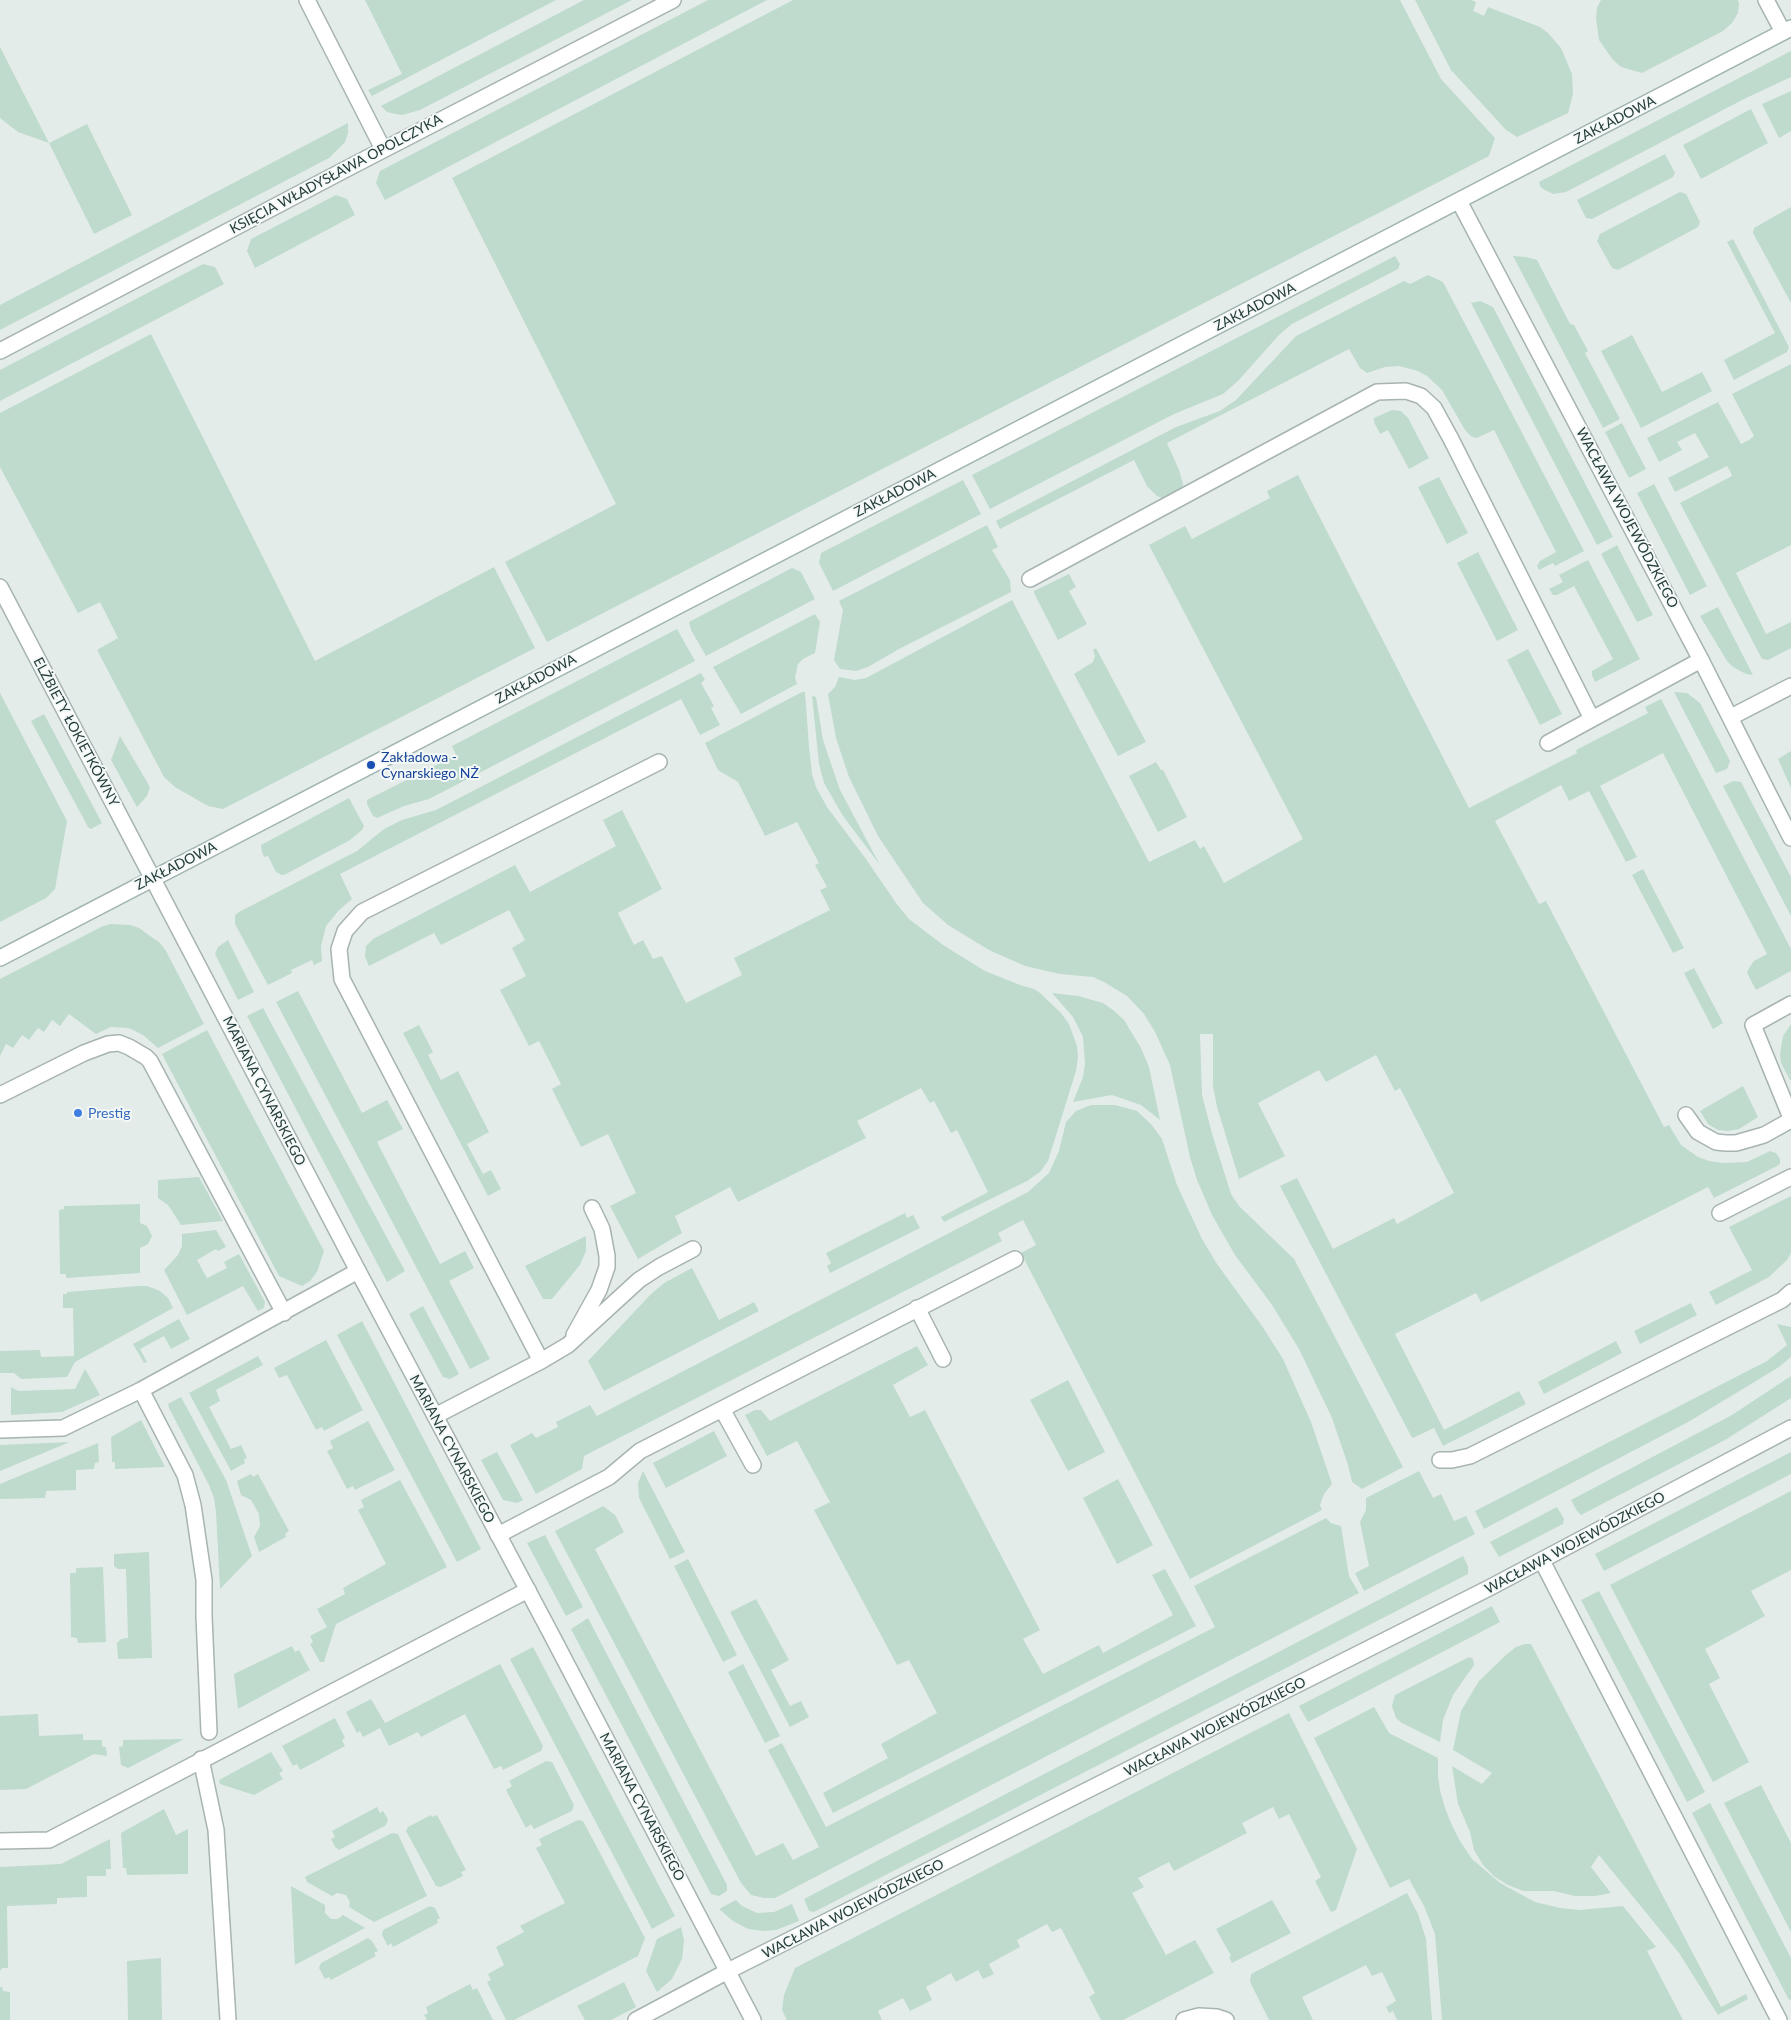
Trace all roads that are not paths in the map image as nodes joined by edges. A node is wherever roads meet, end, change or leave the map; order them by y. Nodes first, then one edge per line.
1 (307, 0) edge
2 (673, 0) edge
3 (1766, 0) edge
4 (1787, 30) edge
5 (383, 150) junction
6 (1459, 201) junction
7 (0, 351) edge
8 (1030, 579) dead end
9 (0, 587) edge
10 (1701, 660) junction
11 (1791, 686) edge
12 (1731, 717) junction
13 (1592, 719) junction
14 (1548, 743) dead end
15 (659, 762) dead end
16 (1791, 838) edge
17 (152, 878) junction
18 (0, 958) edge
19 (1791, 1004) edge
20 (0, 1095) edge
21 (1686, 1116) dead end
22 (1791, 1119) edge
23 (1791, 1177) edge
24 (592, 1208) dead end
25 (1720, 1213) dead end
26 (693, 1249) dead end
27 (1015, 1259) dead end
28 (358, 1271) junction
29 (1791, 1292) edge
30 (917, 1308) junction
31 (284, 1313) junction
32 (568, 1345) junction
33 (943, 1359) dead end
34 (541, 1361) junction
35 (141, 1390) junction
36 (722, 1409) junction
37 (434, 1416) junction
38 (1791, 1428) edge
39 (0, 1430) edge
40 (1440, 1460) dead end
41 (753, 1465) dead end
42 (498, 1535) junction
43 (1542, 1560) junction
44 (528, 1590) junction
45 (209, 1732) dead end
46 (202, 1759) junction
47 (0, 1841) edge
48 (728, 1972) junction
49 (228, 2020) edge
50 (636, 2020) edge
51 (753, 2020) edge
52 (1184, 2020) edge
53 (1226, 2020) edge
54 (1779, 2020) edge

1 - 5 street
2 - 5 street, KSIĘCIA WŁADYSŁAWA OPOLCZYKA
3 - 4 street
4 - 6 street, ZAKŁADOWA
5 - 7 street, KSIĘCIA WŁADYSŁAWA OPOLCZYKA
6 - 10 street, WACŁAWA WOJEWÓDZKIEGO
6 - 17 street, ZAKŁADOWA
8 - 13 street
9 - 17 street, ELŻBIETY ŁOKIETKÓWNY
10 - 12 street, WACŁAWA WOJEWÓDZKIEGO
10 - 13 street
11 - 12 street
12 - 16 street, WACŁAWA WOJEWÓDZKIEGO
13 - 14 street
15 - 34 street
17 - 18 street, ZAKŁADOWA
17 - 28 street, MARIANA CYNARSKIEGO
19 - 22 street
20 - 31 street
21 - 22 street
23 - 25 street
24 - 32 street
26 - 32 street
27 - 30 street
28 - 31 street
28 - 37 street, MARIANA CYNARSKIEGO
29 - 40 street
30 - 33 street
30 - 36 street
31 - 35 street
32 - 34 street
34 - 37 street
35 - 39 street
35 - 45 street
36 - 41 street
36 - 42 street
37 - 42 street, MARIANA CYNARSKIEGO
38 - 43 street, WACŁAWA WOJEWÓDZKIEGO
42 - 44 street, MARIANA CYNARSKIEGO
43 - 48 street, WACŁAWA WOJEWÓDZKIEGO
43 - 54 street
44 - 46 street
44 - 48 street, MARIANA CYNARSKIEGO
46 - 47 street
46 - 49 street
48 - 50 street, WACŁAWA WOJEWÓDZKIEGO
48 - 51 street, MARIANA CYNARSKIEGO
52 - 53 street

